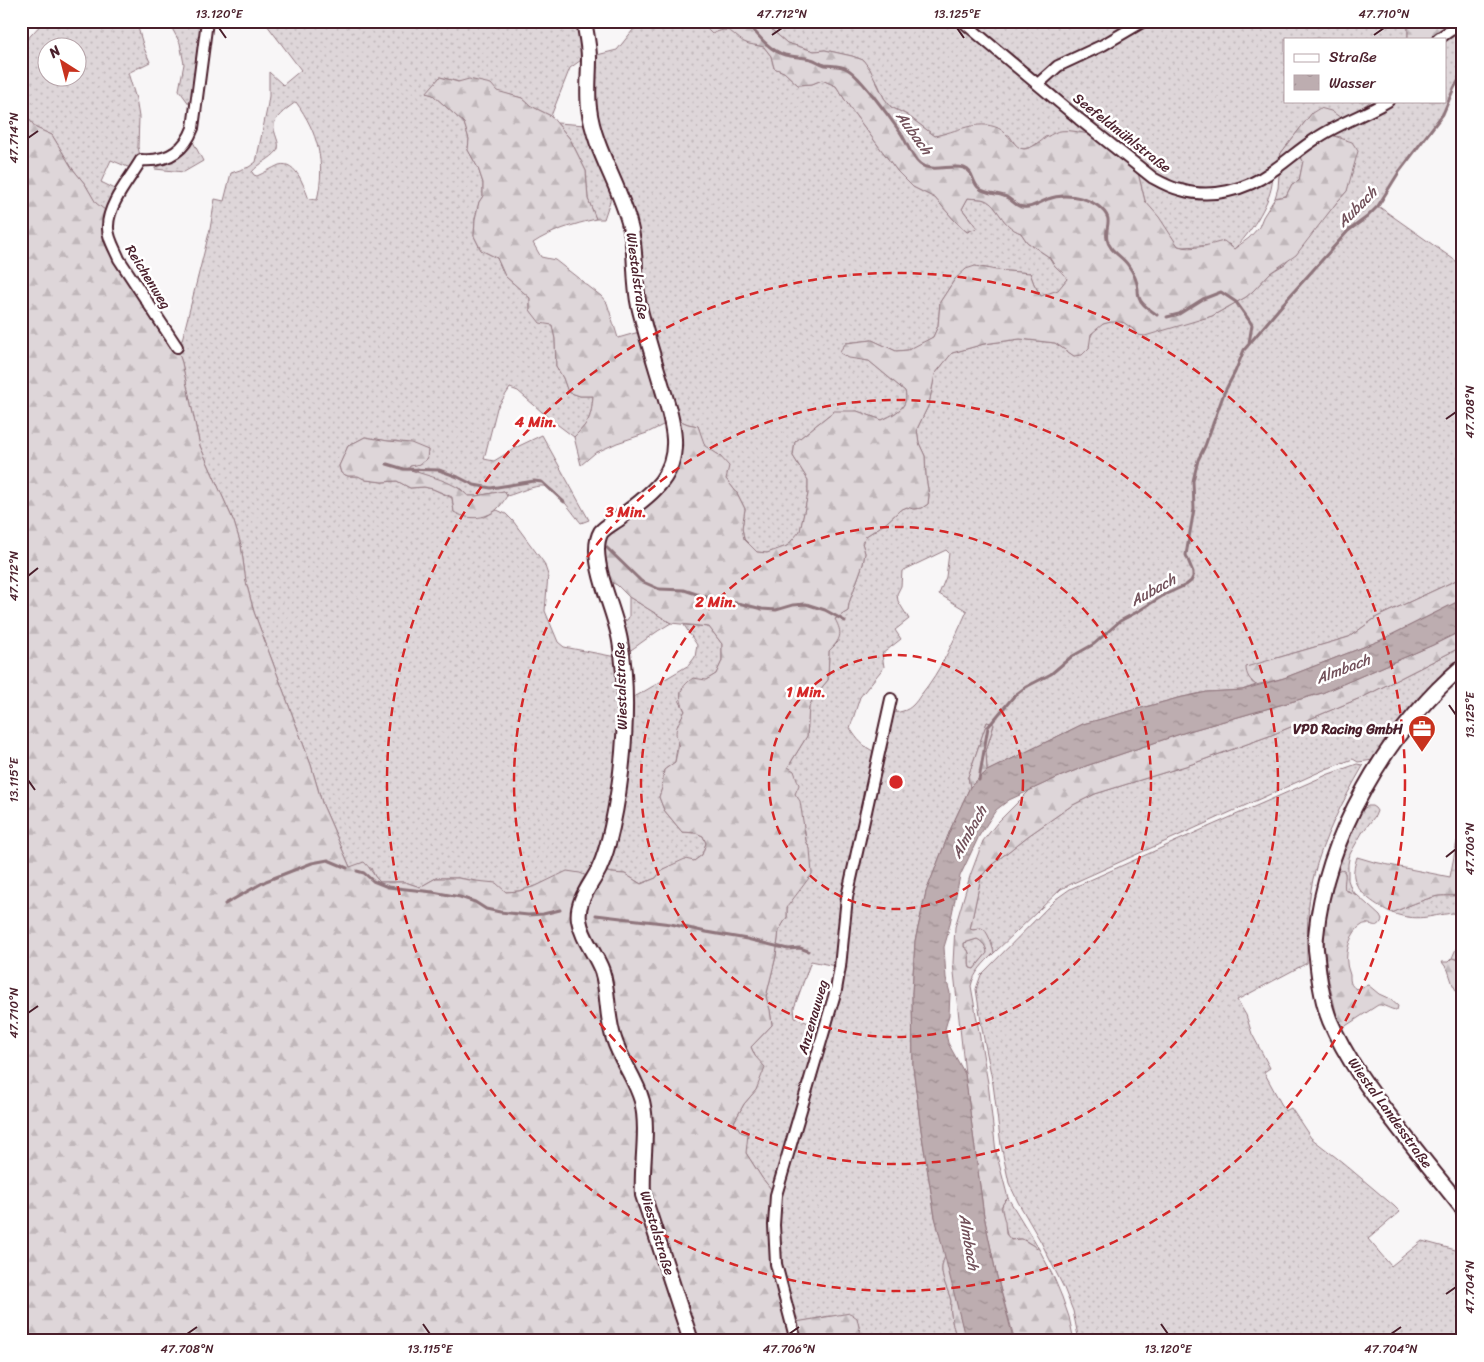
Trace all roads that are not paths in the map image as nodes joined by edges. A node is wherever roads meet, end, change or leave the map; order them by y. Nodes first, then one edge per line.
1 (207, 21) edge
2 (584, 21) edge
3 (962, 21) edge
4 (1144, 21) edge
5 (1463, 26) edge
6 (1439, 38) edge
7 (1038, 84) junction
8 (1386, 102) edge
9 (177, 347) dead end
10 (1463, 666) edge
11 (890, 699) dead end
12 (1463, 1209) edge
13 (691, 1341) edge
14 (796, 1341) edge

1 - 9 street, Reichenweg
2 - 13 street, Wiestalstraße
3 - 7 street, Seefeldmühlstraße
4 - 7 street
5 - 6 street
7 - 8 street, Seefeldmühlstraße
10 - 12 street, Wiestal Landesstraße
11 - 14 street, Anzenauweg

